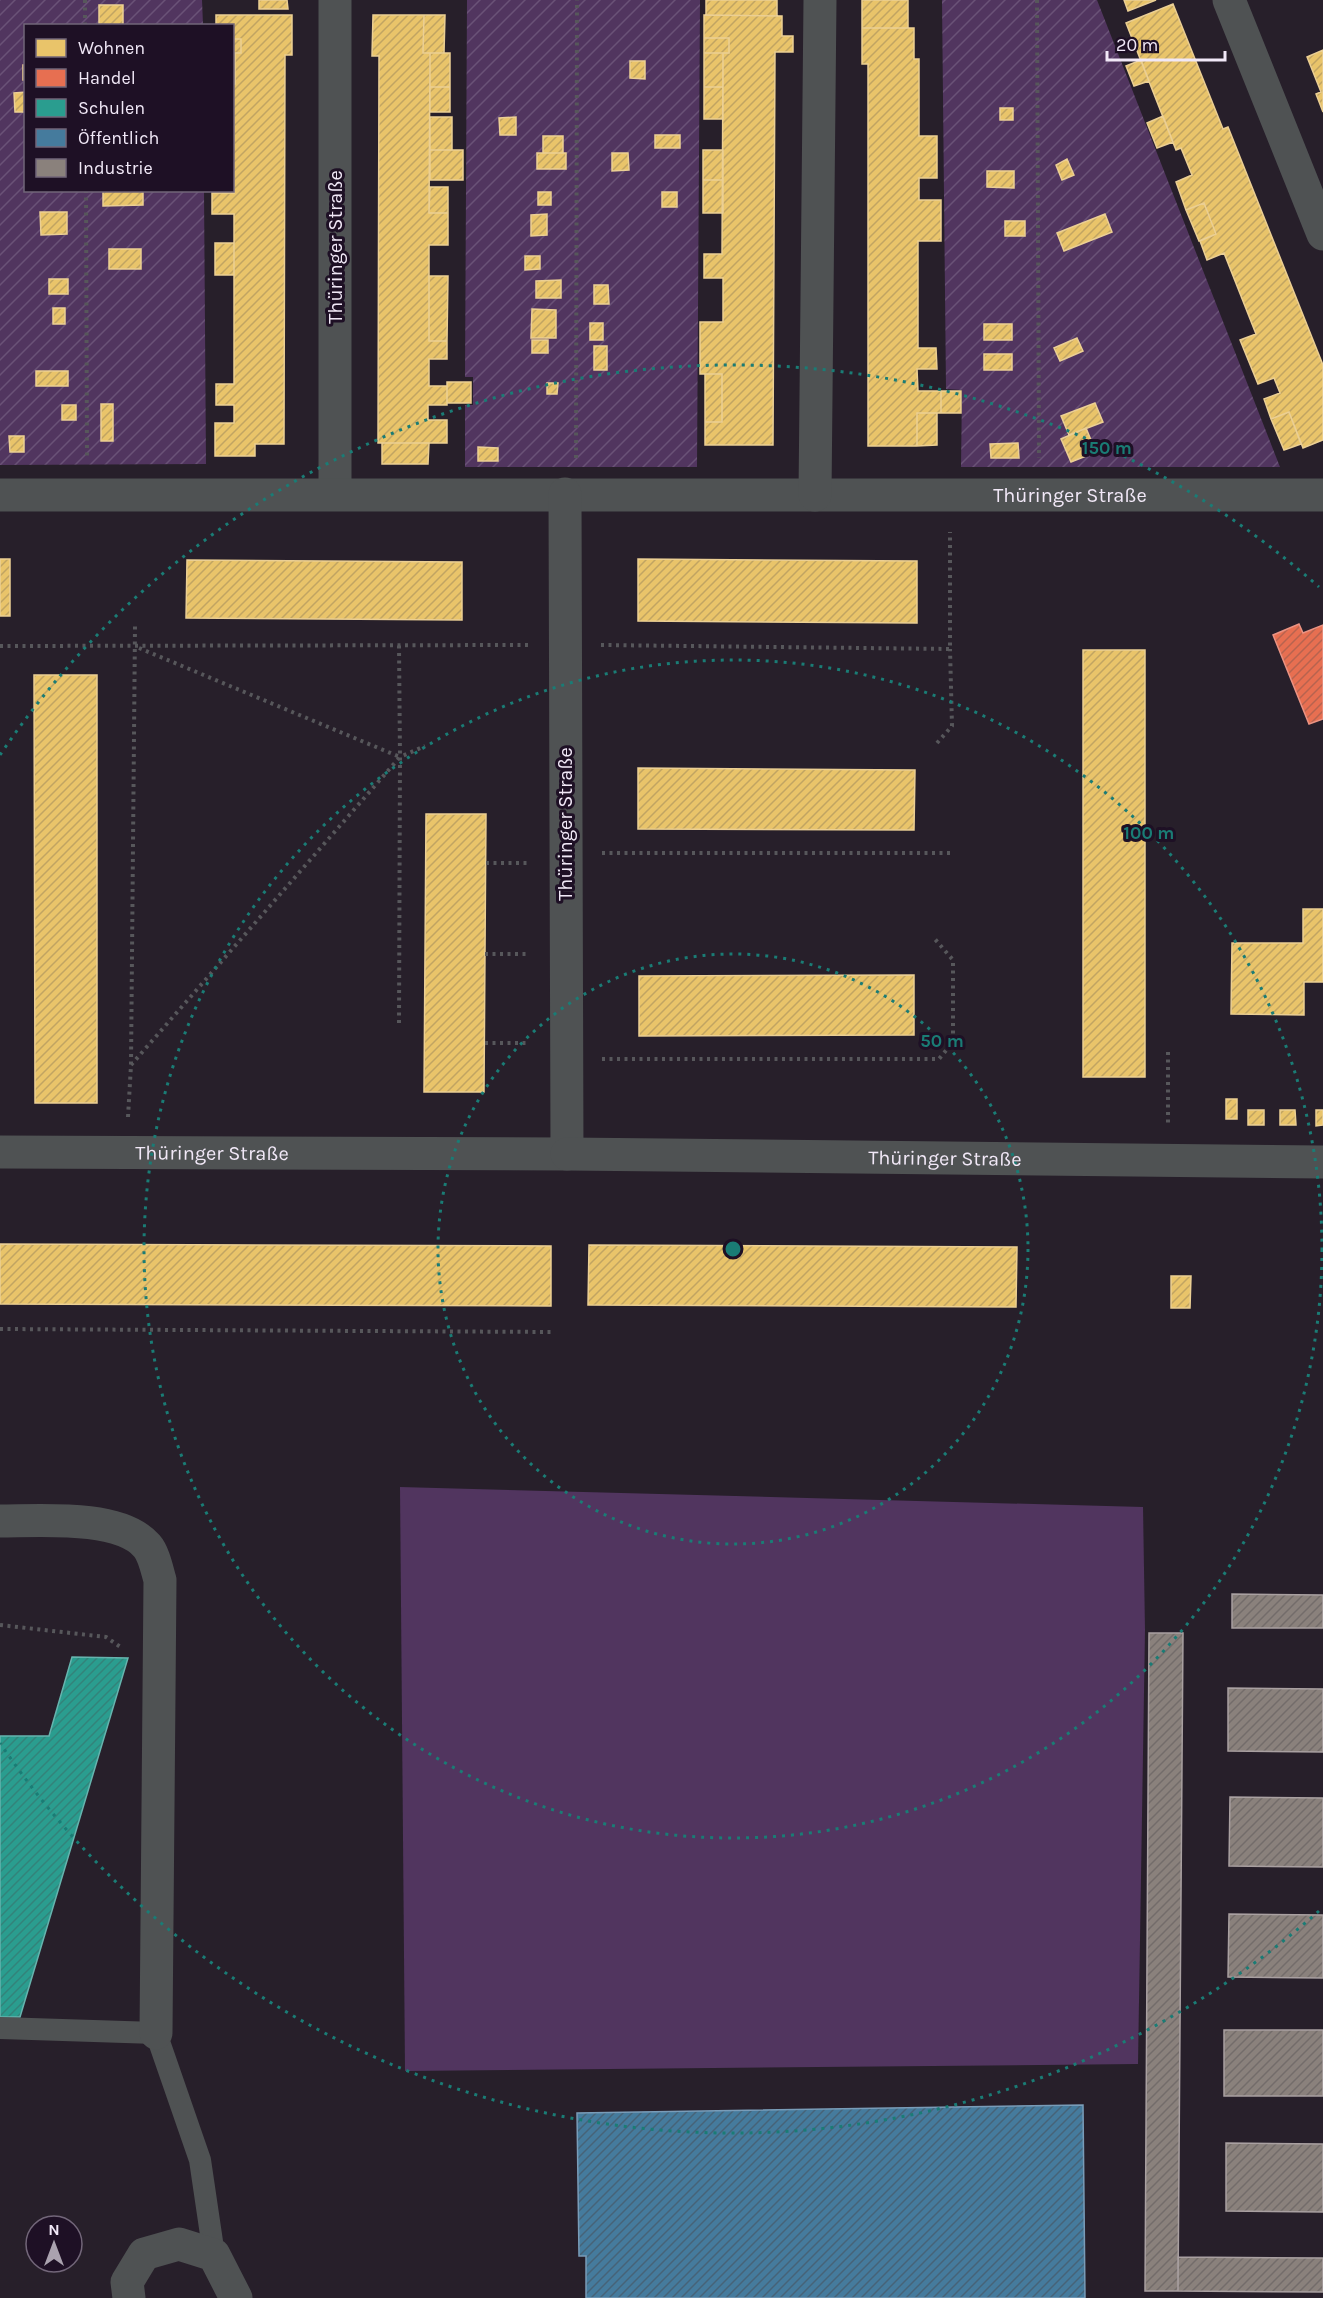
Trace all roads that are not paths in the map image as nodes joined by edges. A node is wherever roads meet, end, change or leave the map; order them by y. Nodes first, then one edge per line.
1 (335, 0) edge
2 (820, 0) edge
3 (1229, 0) edge
4 (1323, 234) edge
5 (335, 494) junction
6 (0, 495) edge
7 (570, 495) junction
8 (815, 495) junction
9 (1323, 495) edge
10 (0, 1152) edge
11 (567, 1154) junction
12 (1323, 1162) edge
13 (0, 1521) edge
14 (0, 2028) edge
15 (156, 2033) junction
16 (214, 2255) junction
17 (129, 2298) edge
18 (236, 2298) edge

1 - 5 street, Thüringer Straße
2 - 8 street
3 - 4 street
5 - 6 street, Thüringer Straße
5 - 7 street, Thüringer Straße
7 - 8 street, Thüringer Straße
7 - 11 street, Thüringer Straße
8 - 9 street, Thüringer Straße
10 - 11 street, Thüringer Straße
11 - 12 street, Thüringer Straße
13 - 15 street
14 - 15 lane
15 - 16 lane
16 - 17 street
16 - 18 street

